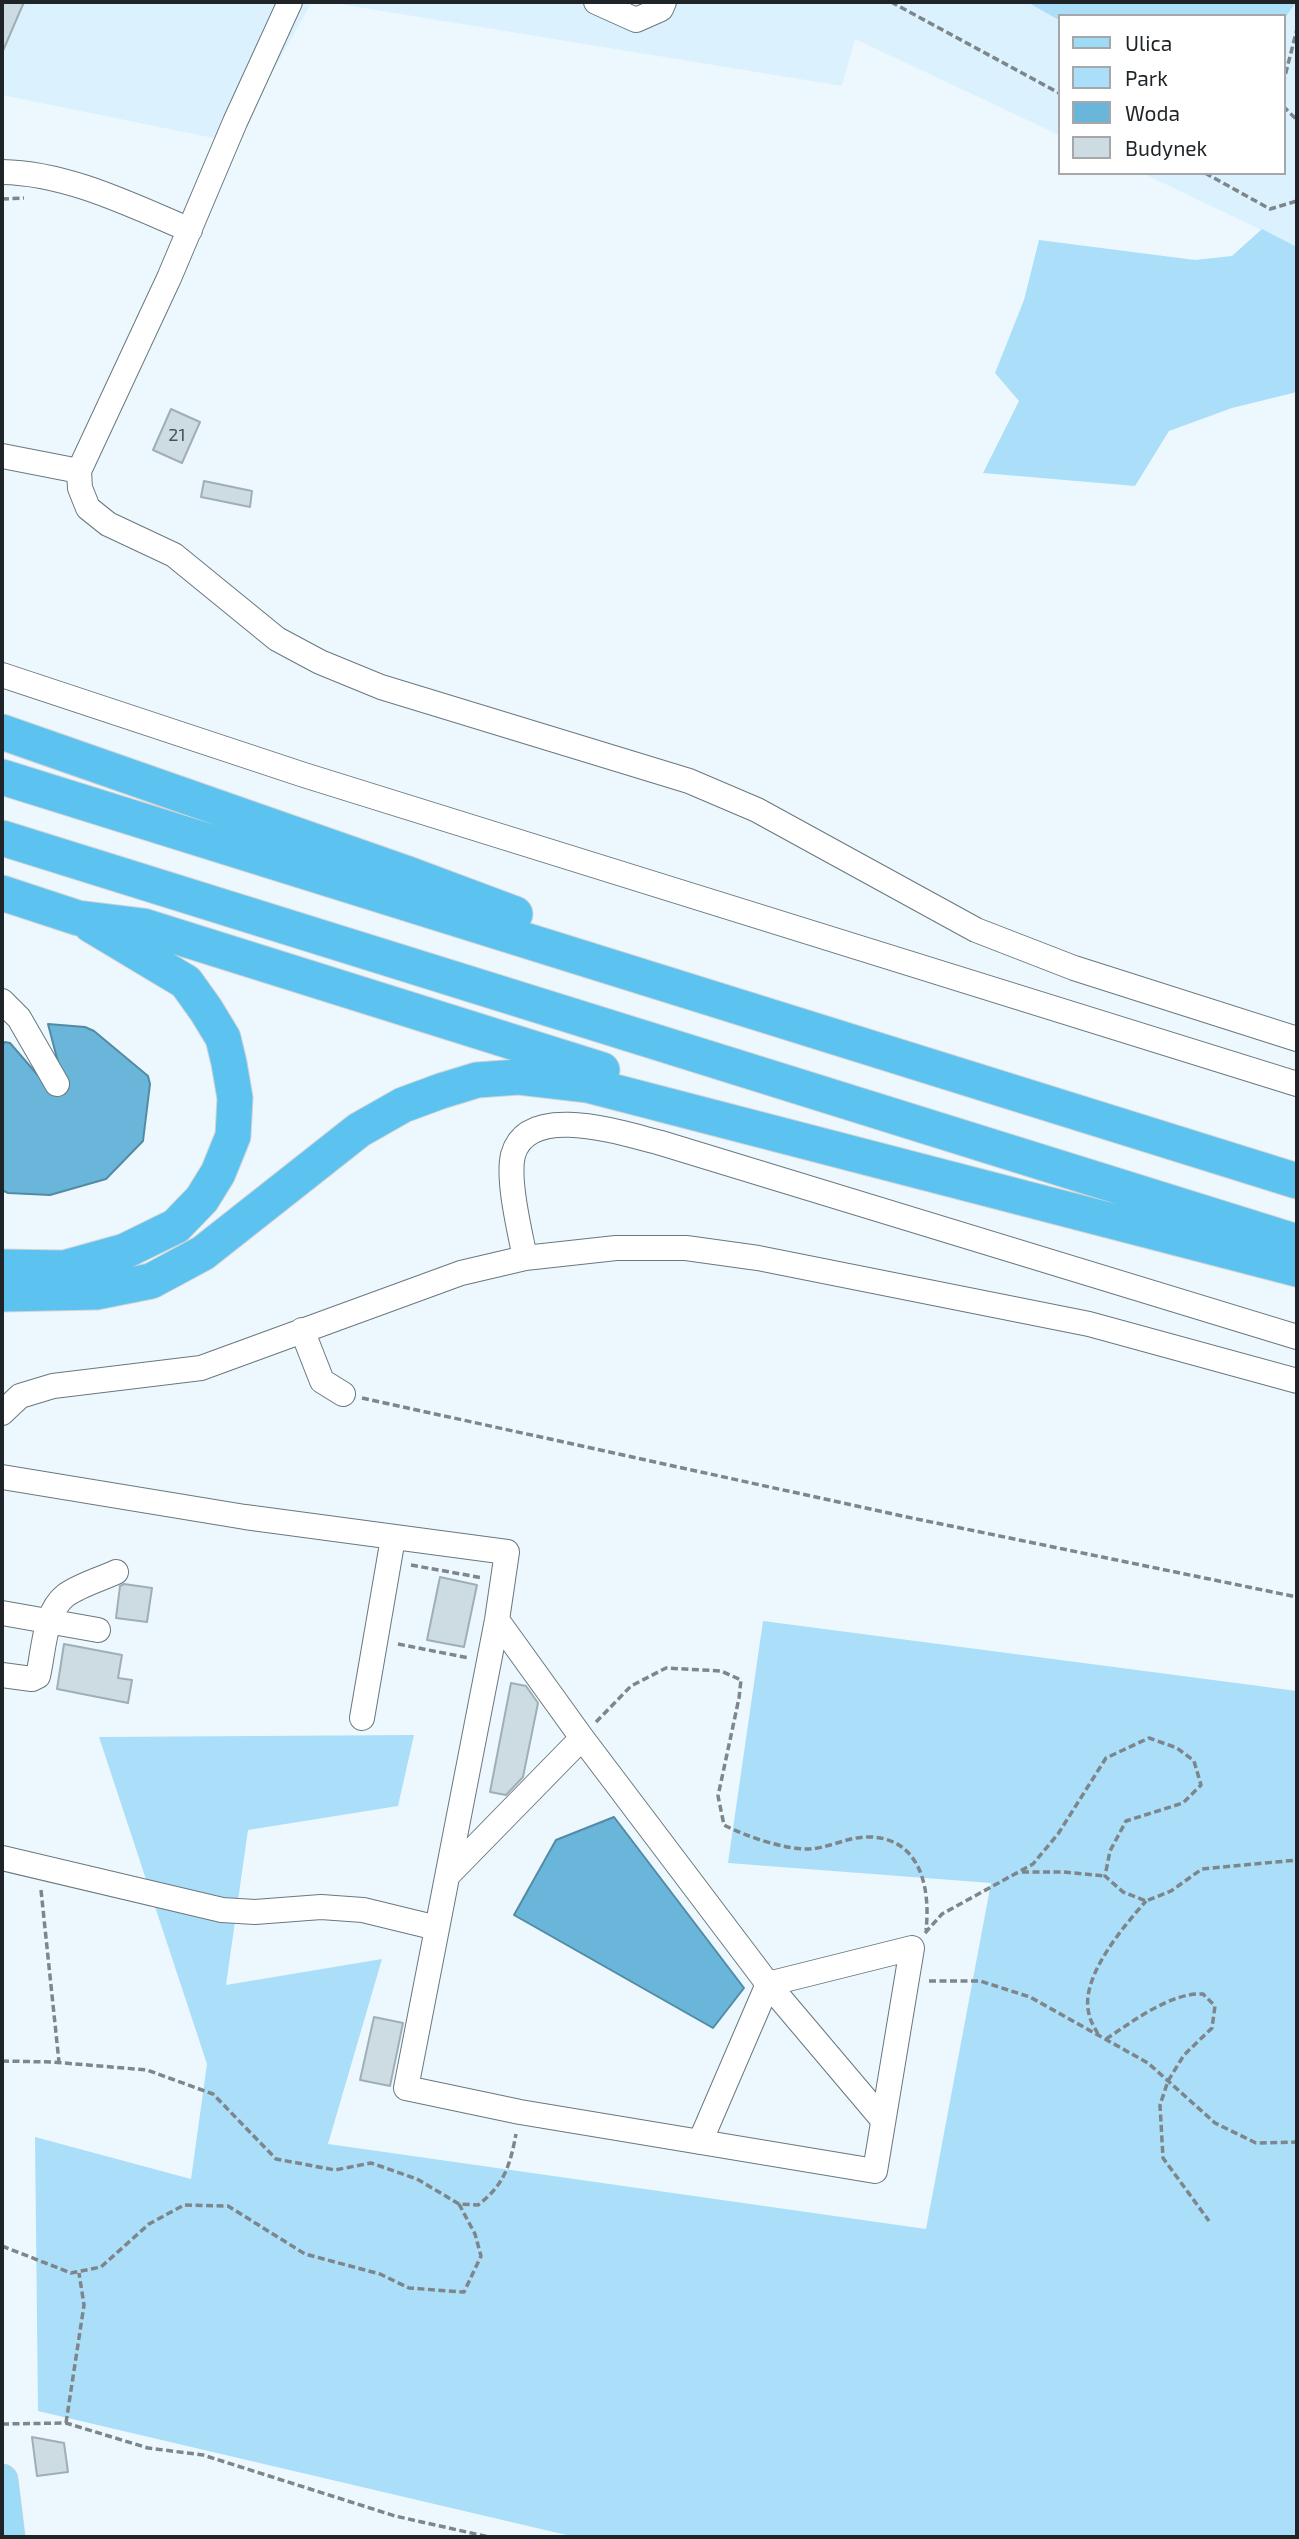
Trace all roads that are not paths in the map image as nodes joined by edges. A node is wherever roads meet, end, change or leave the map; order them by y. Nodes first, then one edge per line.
1 (290, 2) edge
2 (596, 2) edge
3 (664, 2) edge
4 (2, 173) edge
5 (190, 230) junction
6 (2, 456) edge
7 (79, 471) junction
8 (2, 676) edge
9 (2, 733) edge
10 (2, 777) edge
11 (2, 838) edge
12 (2, 893) edge
13 (78, 918) junction
14 (2, 1001) edge
15 (741, 1007) junction
16 (1297, 1039) edge
17 (57, 1084) dead end
18 (1297, 1084) edge
19 (912, 1168) junction
20 (1297, 1181) edge
21 (1297, 1242) edge
22 (525, 1258) junction
23 (2, 1267) edge
24 (1297, 1269) edge
25 (2, 1294) edge
26 (302, 1330) junction
27 (1297, 1336) edge
28 (1297, 1381) edge
29 (343, 1394) road end
30 (2, 1413) edge
31 (2, 1477) edge
32 (391, 1549) junction
33 (116, 1572) dead end
34 (2, 1613) edge
35 (497, 1620) junction
36 (49, 1622) junction
37 (98, 1630) dead end
38 (2, 1675) edge
39 (362, 1718) dead end
40 (582, 1738) junction
41 (2, 1858) edge
42 (447, 1875) junction
43 (437, 1928) junction
44 (768, 1984) junction
45 (883, 2120) junction
46 (700, 2142) junction
47 (2, 2480) edge
48 (9, 2537) edge

1 - 5 street
2 - 3 street
4 - 5 street
5 - 7 street
6 - 7 street
7 - 16 street
8 - 18 street
9 - 15 highway
10 - 15 highway
11 - 21 highway
12 - 13 highway
13 - 19 highway
13 - 23 highway
14 - 17 street
15 - 20 highway
19 - 24 highway
19 - 25 highway
22 - 26 street
22 - 27 street
22 - 28 street
26 - 29 street
26 - 30 street
31 - 32 street
32 - 35 street
32 - 39 street
33 - 36 street
34 - 36 street
35 - 40 street
35 - 42 street
36 - 37 street
36 - 38 street
40 - 42 street
40 - 44 street
41 - 43 street
42 - 43 street
43 - 46 street
44 - 45 street
44 - 45 street
44 - 46 street
45 - 46 street
47 - 48 main road

